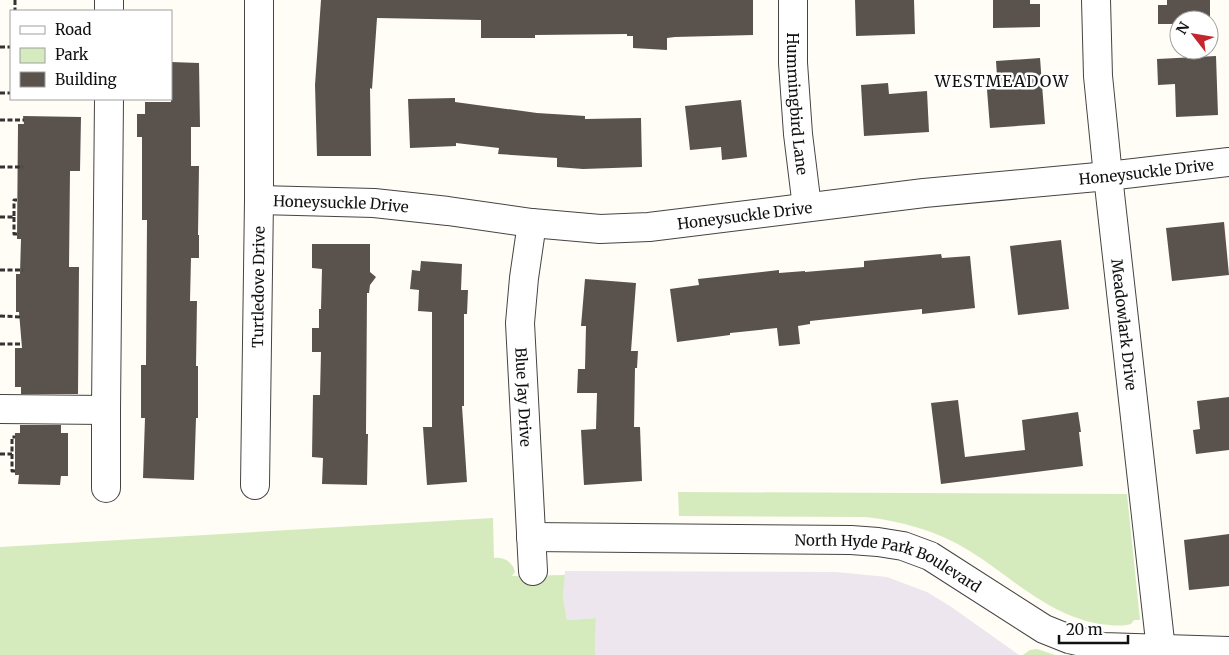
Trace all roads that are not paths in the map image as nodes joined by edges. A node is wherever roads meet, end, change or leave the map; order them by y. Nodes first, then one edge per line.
1 (259, 0) edge
2 (793, 0) edge
3 (1096, 0) edge
4 (109, 100) edge
5 (1229, 162) edge
6 (1108, 176) junction
7 (259, 200) junction
8 (807, 206) junction
9 (532, 223) junction
10 (0, 409) edge
11 (106, 410) junction
12 (255, 485) dead end
13 (106, 488) dead end
14 (531, 537) junction
15 (533, 571) dead end
16 (1161, 650) junction
17 (1229, 651) edge

1 - 7 street, Turtledove Drive
2 - 8 street, Hummingbird Lane
3 - 6 street, Meadowlark Drive
4 - 11 street
5 - 6 street, Honeysuckle Drive
6 - 8 street, Honeysuckle Drive
6 - 16 street, Meadowlark Drive
7 - 9 street, Honeysuckle Drive
7 - 12 street, Turtledove Drive
8 - 9 street, Honeysuckle Drive
9 - 14 street, Blue Jay Drive
10 - 11 street
11 - 13 street
14 - 15 street, Blue Jay Drive
14 - 16 street, North Hyde Park Boulevard
16 - 17 street, North Hyde Park Boulevard

